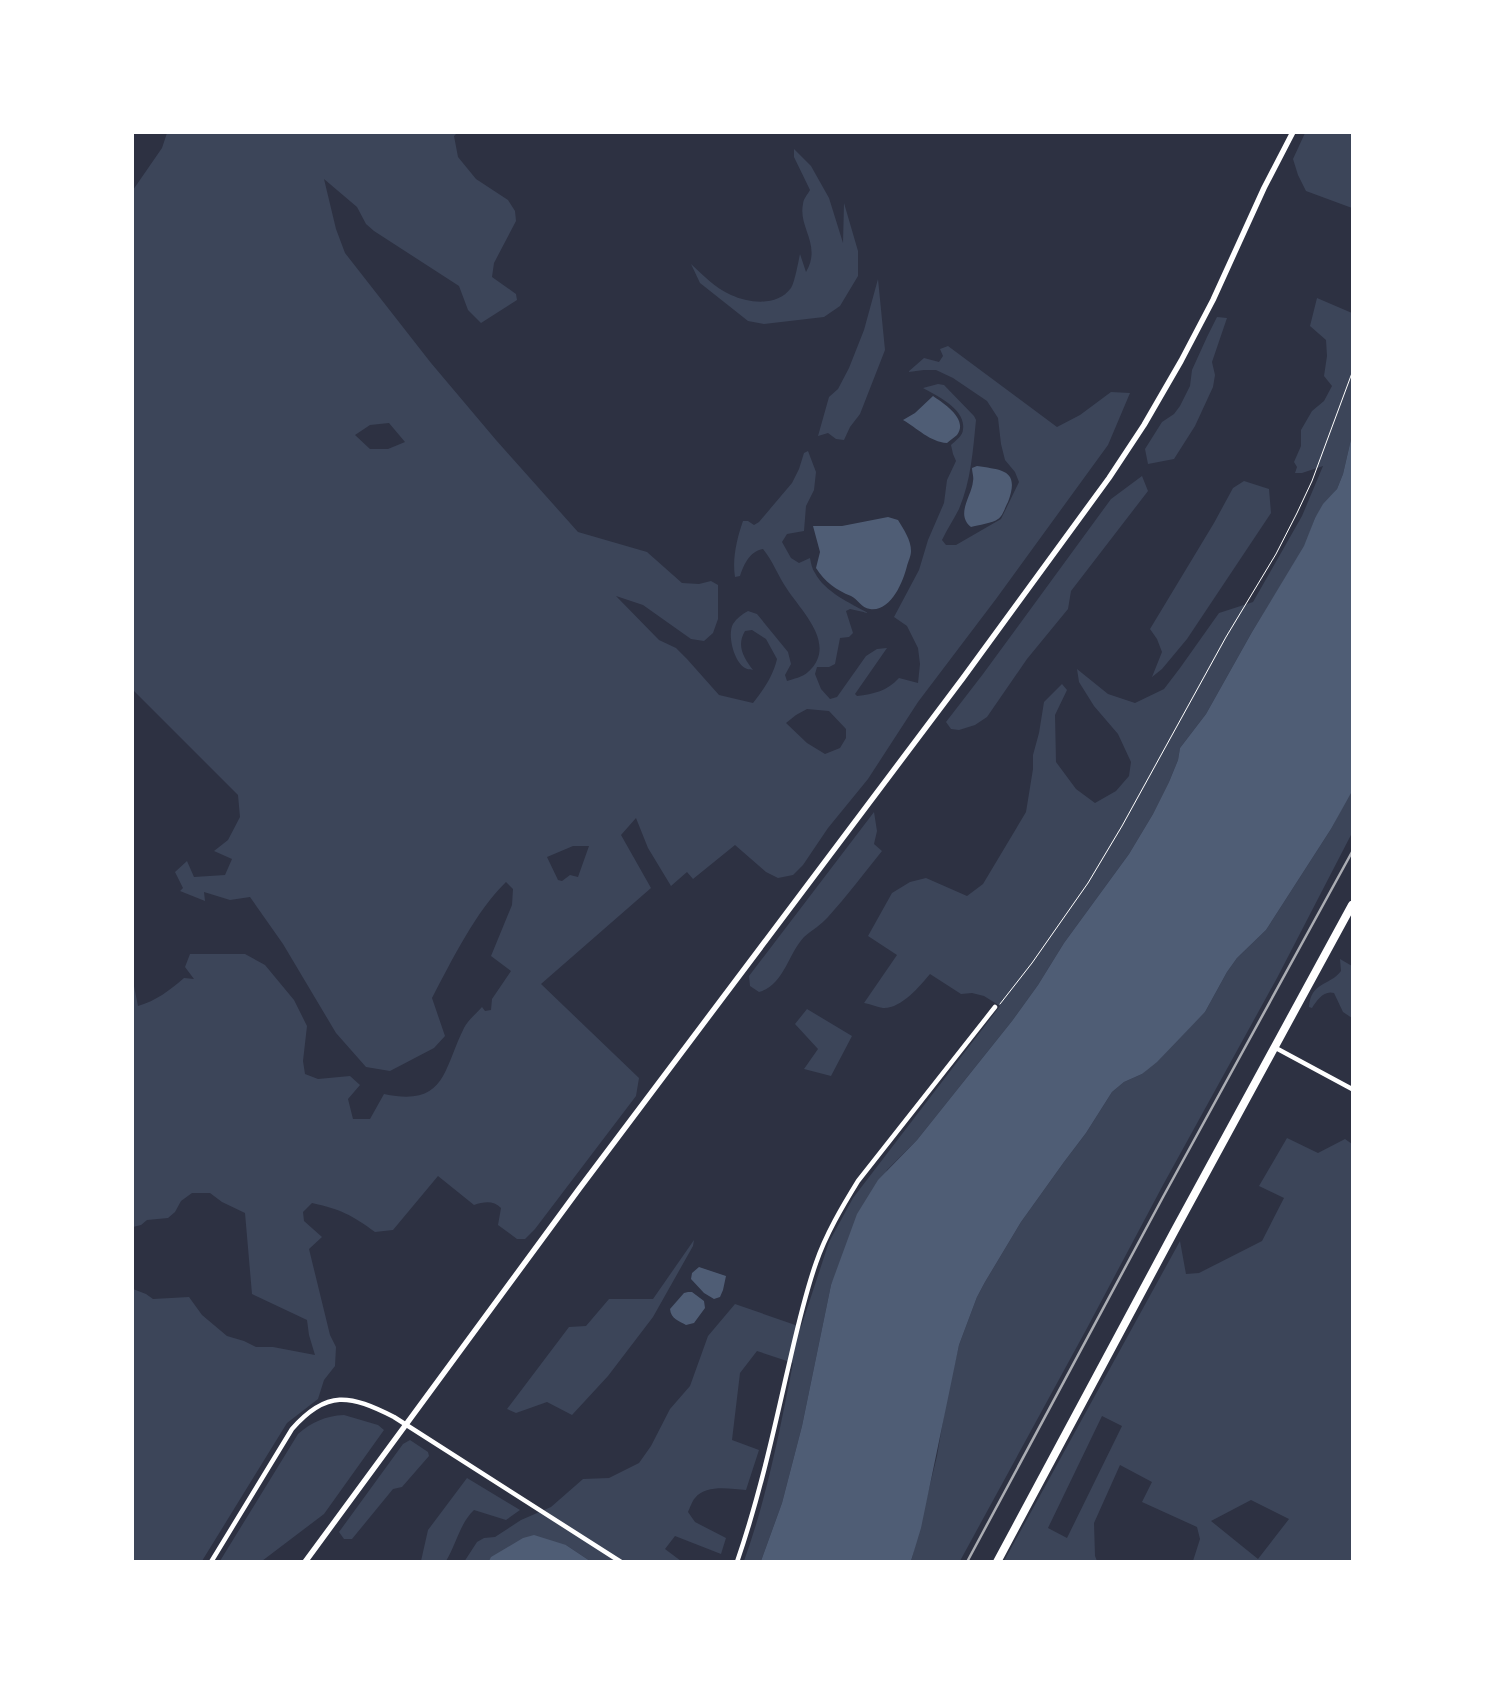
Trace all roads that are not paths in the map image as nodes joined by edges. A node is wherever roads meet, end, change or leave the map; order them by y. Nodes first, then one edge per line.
1 (1293, 132) edge
2 (1352, 905) edge
3 (995, 1007) road end
4 (1274, 1047) junction
5 (1352, 1089) edge
6 (406, 1424) junction
7 (211, 1562) edge
8 (305, 1562) edge
9 (621, 1562) edge
10 (737, 1562) edge
11 (997, 1562) edge

1 - 6 street
2 - 4 main road
3 - 10 street
4 - 5 street
4 - 11 main road
6 - 7 street
6 - 8 street
6 - 9 street

